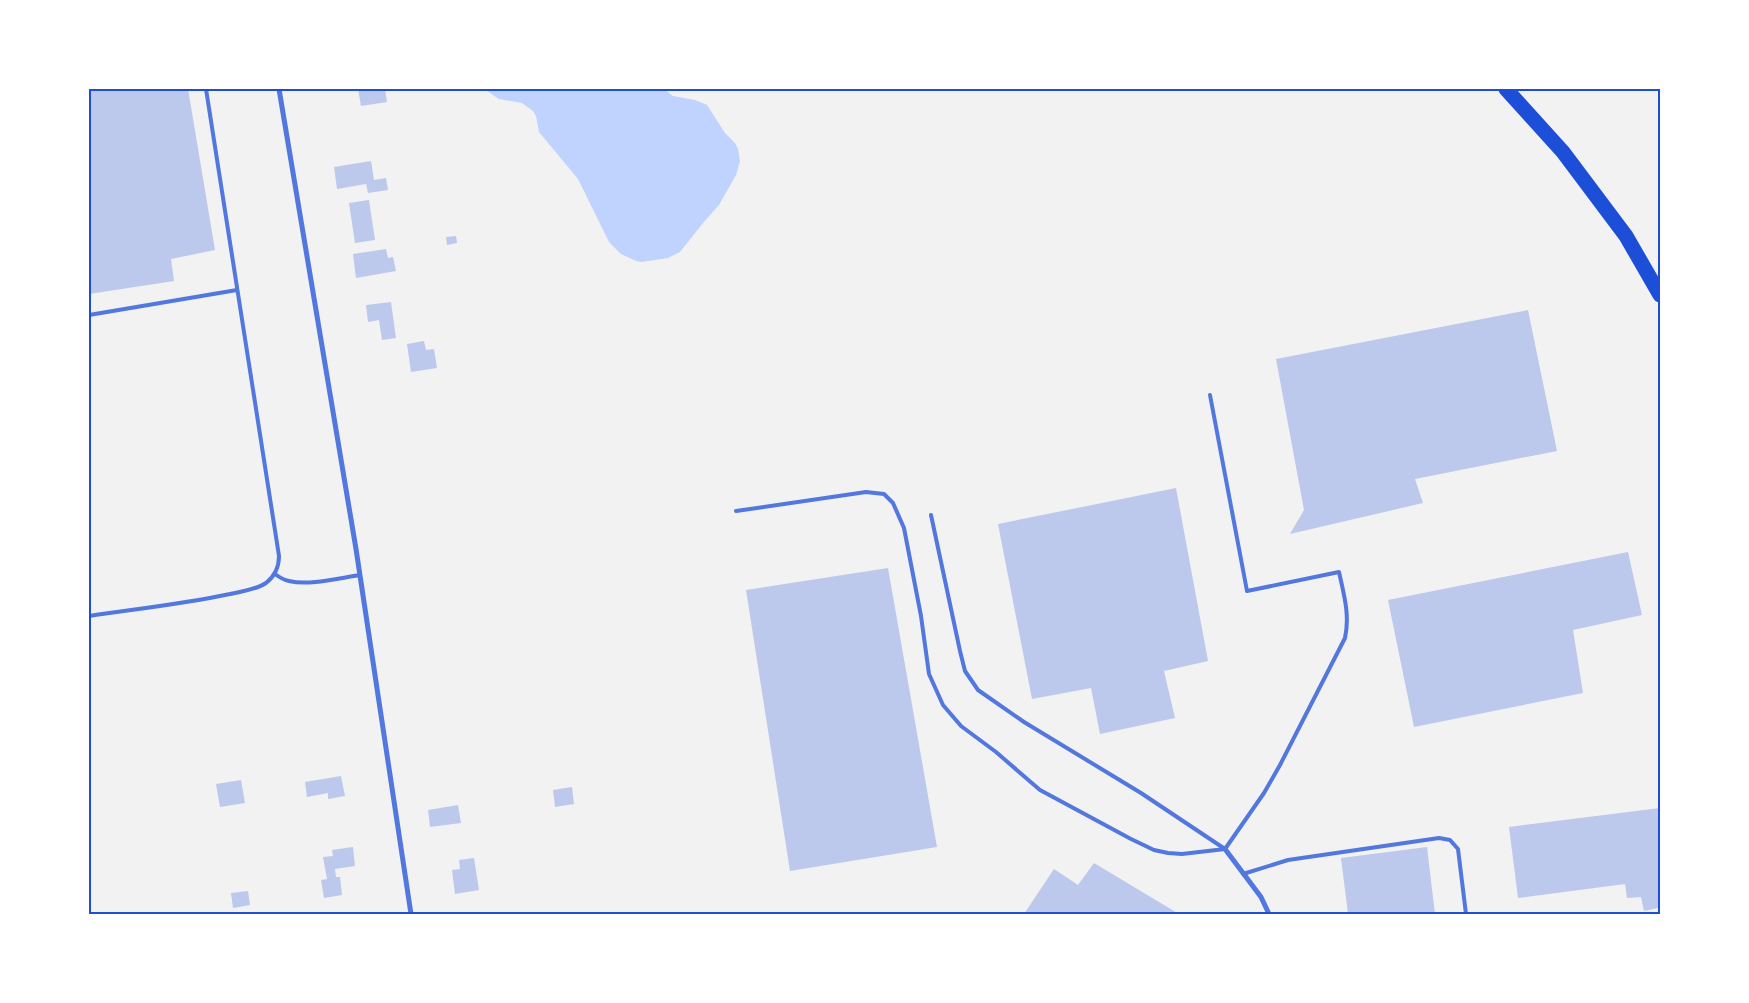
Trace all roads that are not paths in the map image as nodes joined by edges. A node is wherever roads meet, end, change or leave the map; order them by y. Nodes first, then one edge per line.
1 (206, 89) edge
2 (279, 89) edge
3 (1506, 89) edge
4 (237, 290) junction
5 (1660, 295) edge
6 (89, 315) edge
7 (1210, 395) dead end
8 (736, 511) dead end
9 (931, 515) dead end
10 (275, 574) junction
11 (360, 575) junction
12 (89, 616) edge
13 (1225, 849) junction
14 (1243, 874) junction
15 (411, 914) edge
16 (1269, 914) edge
17 (1466, 914) edge

1 - 4 lane
2 - 11 street
3 - 5 highway
4 - 6 lane
4 - 10 lane
7 - 13 lane
8 - 13 lane
9 - 13 lane
10 - 11 lane
10 - 12 lane
11 - 15 street
13 - 14 street
14 - 16 street
14 - 17 lane

